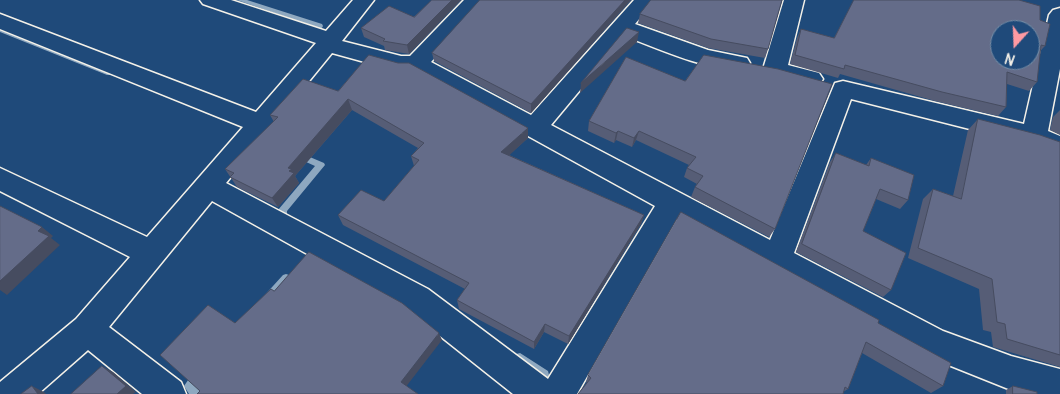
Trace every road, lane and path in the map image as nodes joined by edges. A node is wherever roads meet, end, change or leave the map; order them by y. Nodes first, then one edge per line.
1 (210, 0) edge
2 (364, 0) edge
3 (476, 0) edge
4 (644, 0) edge
5 (794, 0) edge
6 (1054, 13) edge
7 (0, 21) edge
8 (621, 27) junction
9 (0, 39) edge
10 (329, 42) junction
11 (416, 64) junction
12 (775, 69) junction
13 (844, 89) junction
14 (535, 127) junction
15 (254, 131) junction
16 (1034, 136) junction
17 (1060, 146) edge
18 (0, 179) edge
19 (208, 186) junction
20 (673, 201) junction
21 (152, 254) junction
22 (777, 258) junction
23 (87, 330) junction
24 (1060, 386) edge
25 (12, 394) edge
26 (169, 394) edge
27 (540, 394) edge
28 (558, 394) edge

1 - 10 street
2 - 10 street
3 - 11 street
4 - 8 street
5 - 12 street
6 - 16 street
7 - 15 street
8 - 12 street
8 - 14 street
9 - 15 street
10 - 11 street
10 - 15 street
11 - 14 street
12 - 13 street
13 - 16 street
13 - 22 street
14 - 20 street
15 - 19 street
16 - 17 street
18 - 21 street
19 - 21 street
19 - 27 street
20 - 22 street
20 - 28 street
21 - 23 street
22 - 24 street
23 - 25 street
23 - 26 street

